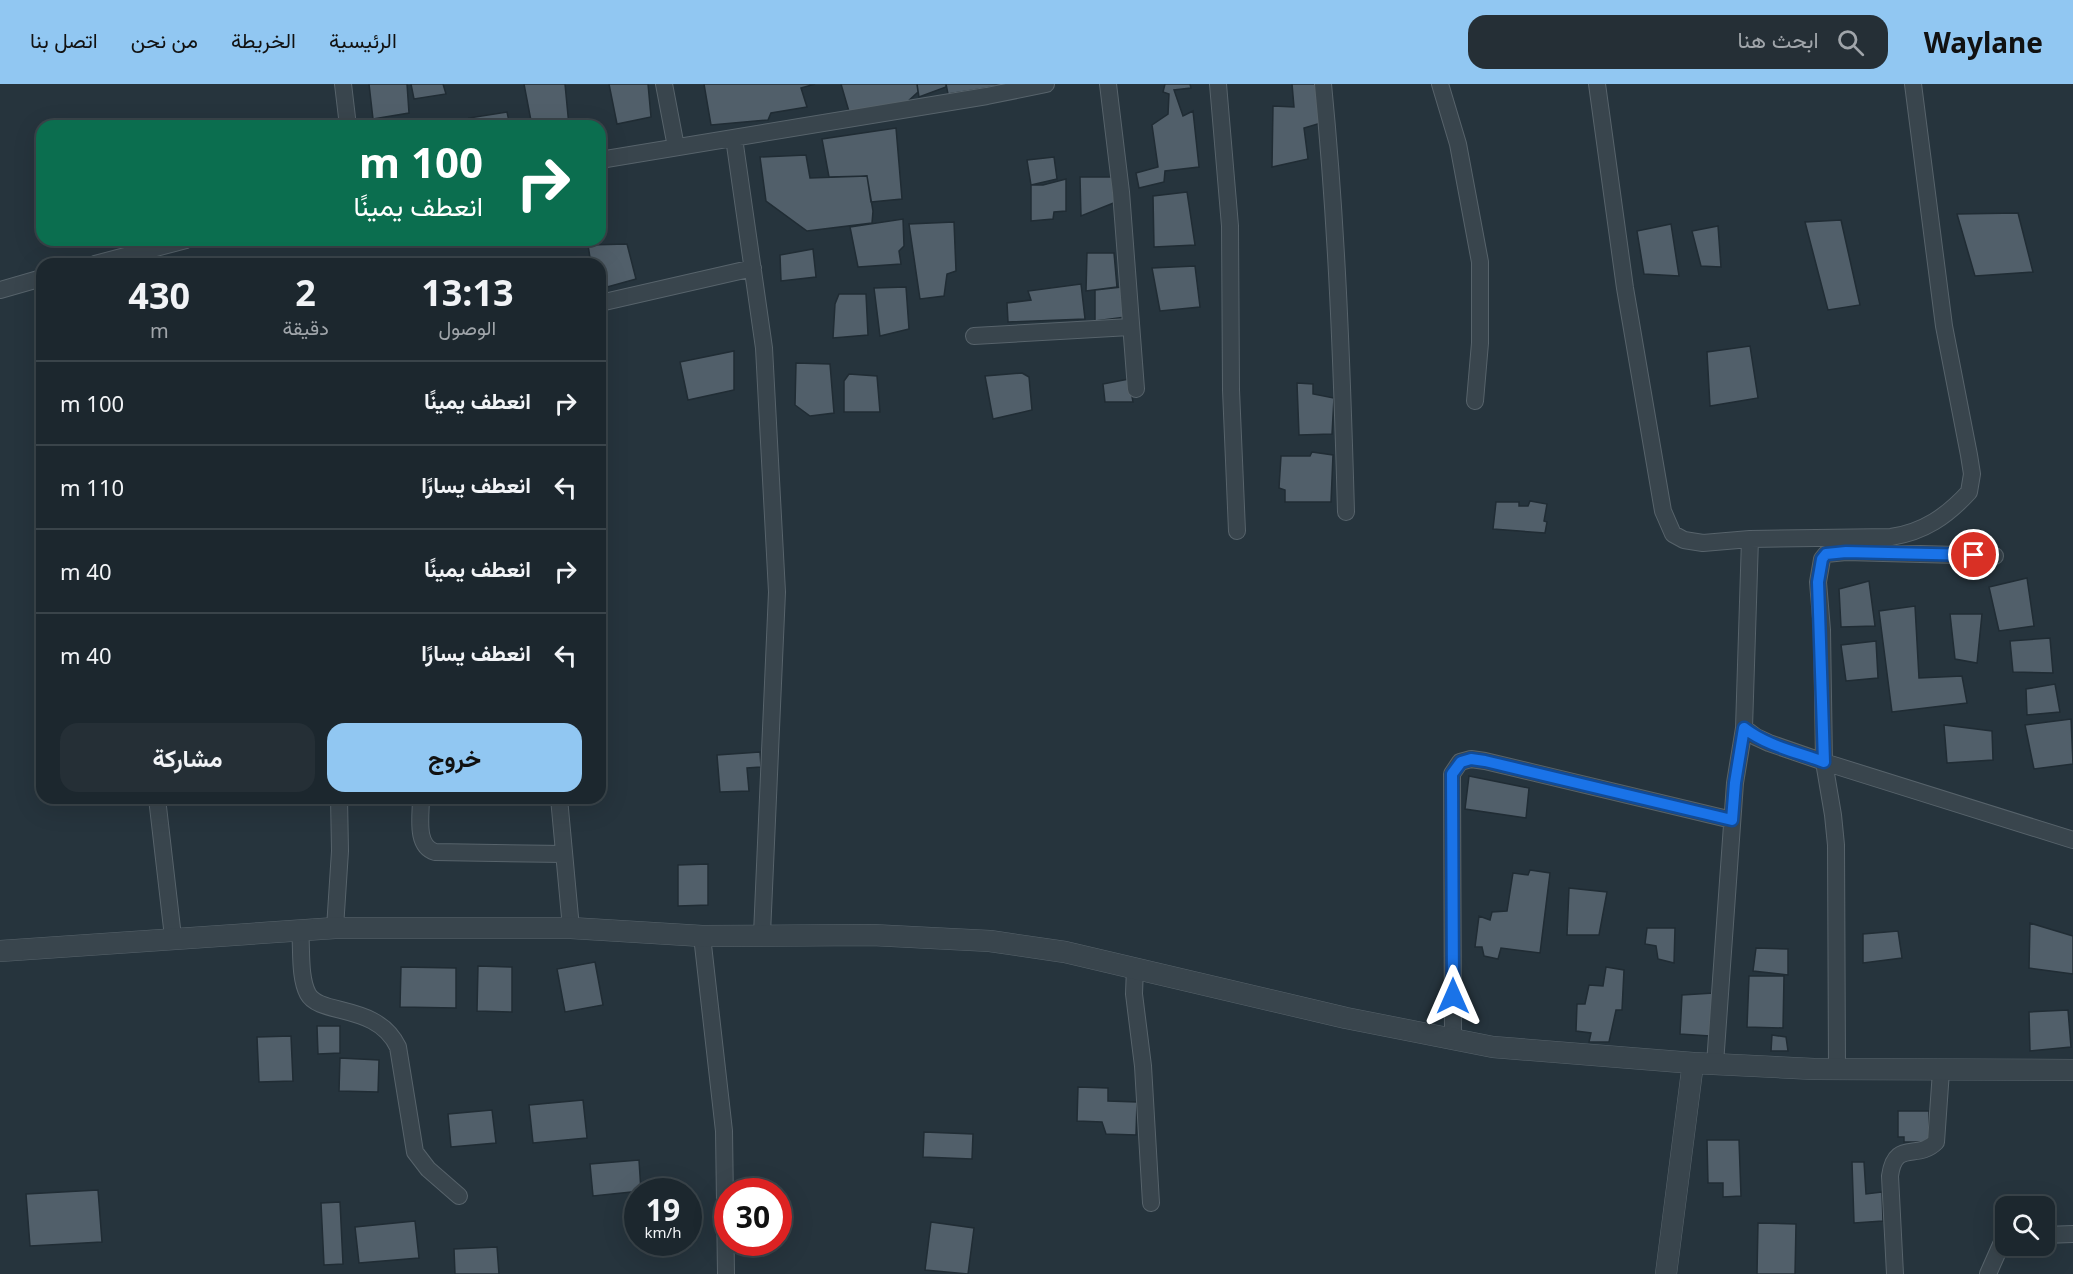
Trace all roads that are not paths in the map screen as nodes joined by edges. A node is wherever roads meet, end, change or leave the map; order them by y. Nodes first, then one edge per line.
1 (343, 84) edge
2 (664, 84) edge
3 (1046, 84) edge
4 (1108, 84) edge
5 (1218, 84) edge
6 (1323, 84) edge
7 (1440, 84) edge
8 (1597, 84) edge
9 (1913, 84) edge
10 (347, 120) edge
11 (734, 138) junction
12 (676, 147) junction
13 (606, 159) edge
14 (163, 246) edge
15 (117, 258) edge
16 (753, 268) junction
17 (36, 280) edge
18 (0, 290) edge
19 (606, 302) edge
20 (1130, 327) junction
21 (974, 336) dead end
22 (1136, 389) dead end
23 (1475, 401) dead end
24 (1346, 512) dead end
25 (1237, 531) dead end
26 (1749, 539) junction
27 (1995, 556) dead end
28 (1744, 728) junction
29 (1824, 762) junction
30 (158, 804) edge
31 (339, 804) edge
32 (421, 804) edge
33 (560, 804) edge
34 (1732, 820) junction
35 (2073, 840) edge
36 (564, 854) junction
37 (335, 928) junction
38 (571, 928) junction
39 (300, 929) junction
40 (762, 934) junction
41 (702, 936) junction
42 (172, 937) junction
43 (0, 951) edge
44 (1135, 967) junction
45 (1453, 1040) junction
46 (1693, 1063) junction
47 (1715, 1064) junction
48 (1837, 1069) junction
49 (2073, 1070) edge
50 (1941, 1071) junction
51 (459, 1196) dead end
52 (1151, 1203) dead end
53 (2073, 1234) edge
54 (2055, 1235) edge
55 (1996, 1256) edge
56 (726, 1274) edge
57 (1666, 1274) edge
58 (1895, 1274) edge
59 (1988, 1274) edge

1 - 10 street
2 - 12 street
3 - 11 street
4 - 20 street
5 - 25 street
6 - 24 street
7 - 23 street
8 - 26 street
9 - 26 street
11 - 12 street
11 - 16 street
12 - 13 street
14 - 15 street
16 - 19 street
16 - 40 street
17 - 18 street
20 - 21 street
20 - 22 street
26 - 28 street
27 - 29 street
28 - 29 street
28 - 34 street
29 - 35 street
29 - 48 street
30 - 42 street
31 - 37 street
32 - 36 street
33 - 36 street
34 - 45 street
34 - 47 street
36 - 38 street
37 - 38 street
37 - 39 street
38 - 41 street
39 - 42 street
39 - 51 street
40 - 41 street
40 - 44 street
41 - 56 street
42 - 43 street
44 - 45 street
44 - 52 street
45 - 46 street
46 - 47 street
46 - 57 street
47 - 48 street
48 - 50 street
49 - 50 street
50 - 58 street
53 - 54 street
55 - 59 street

